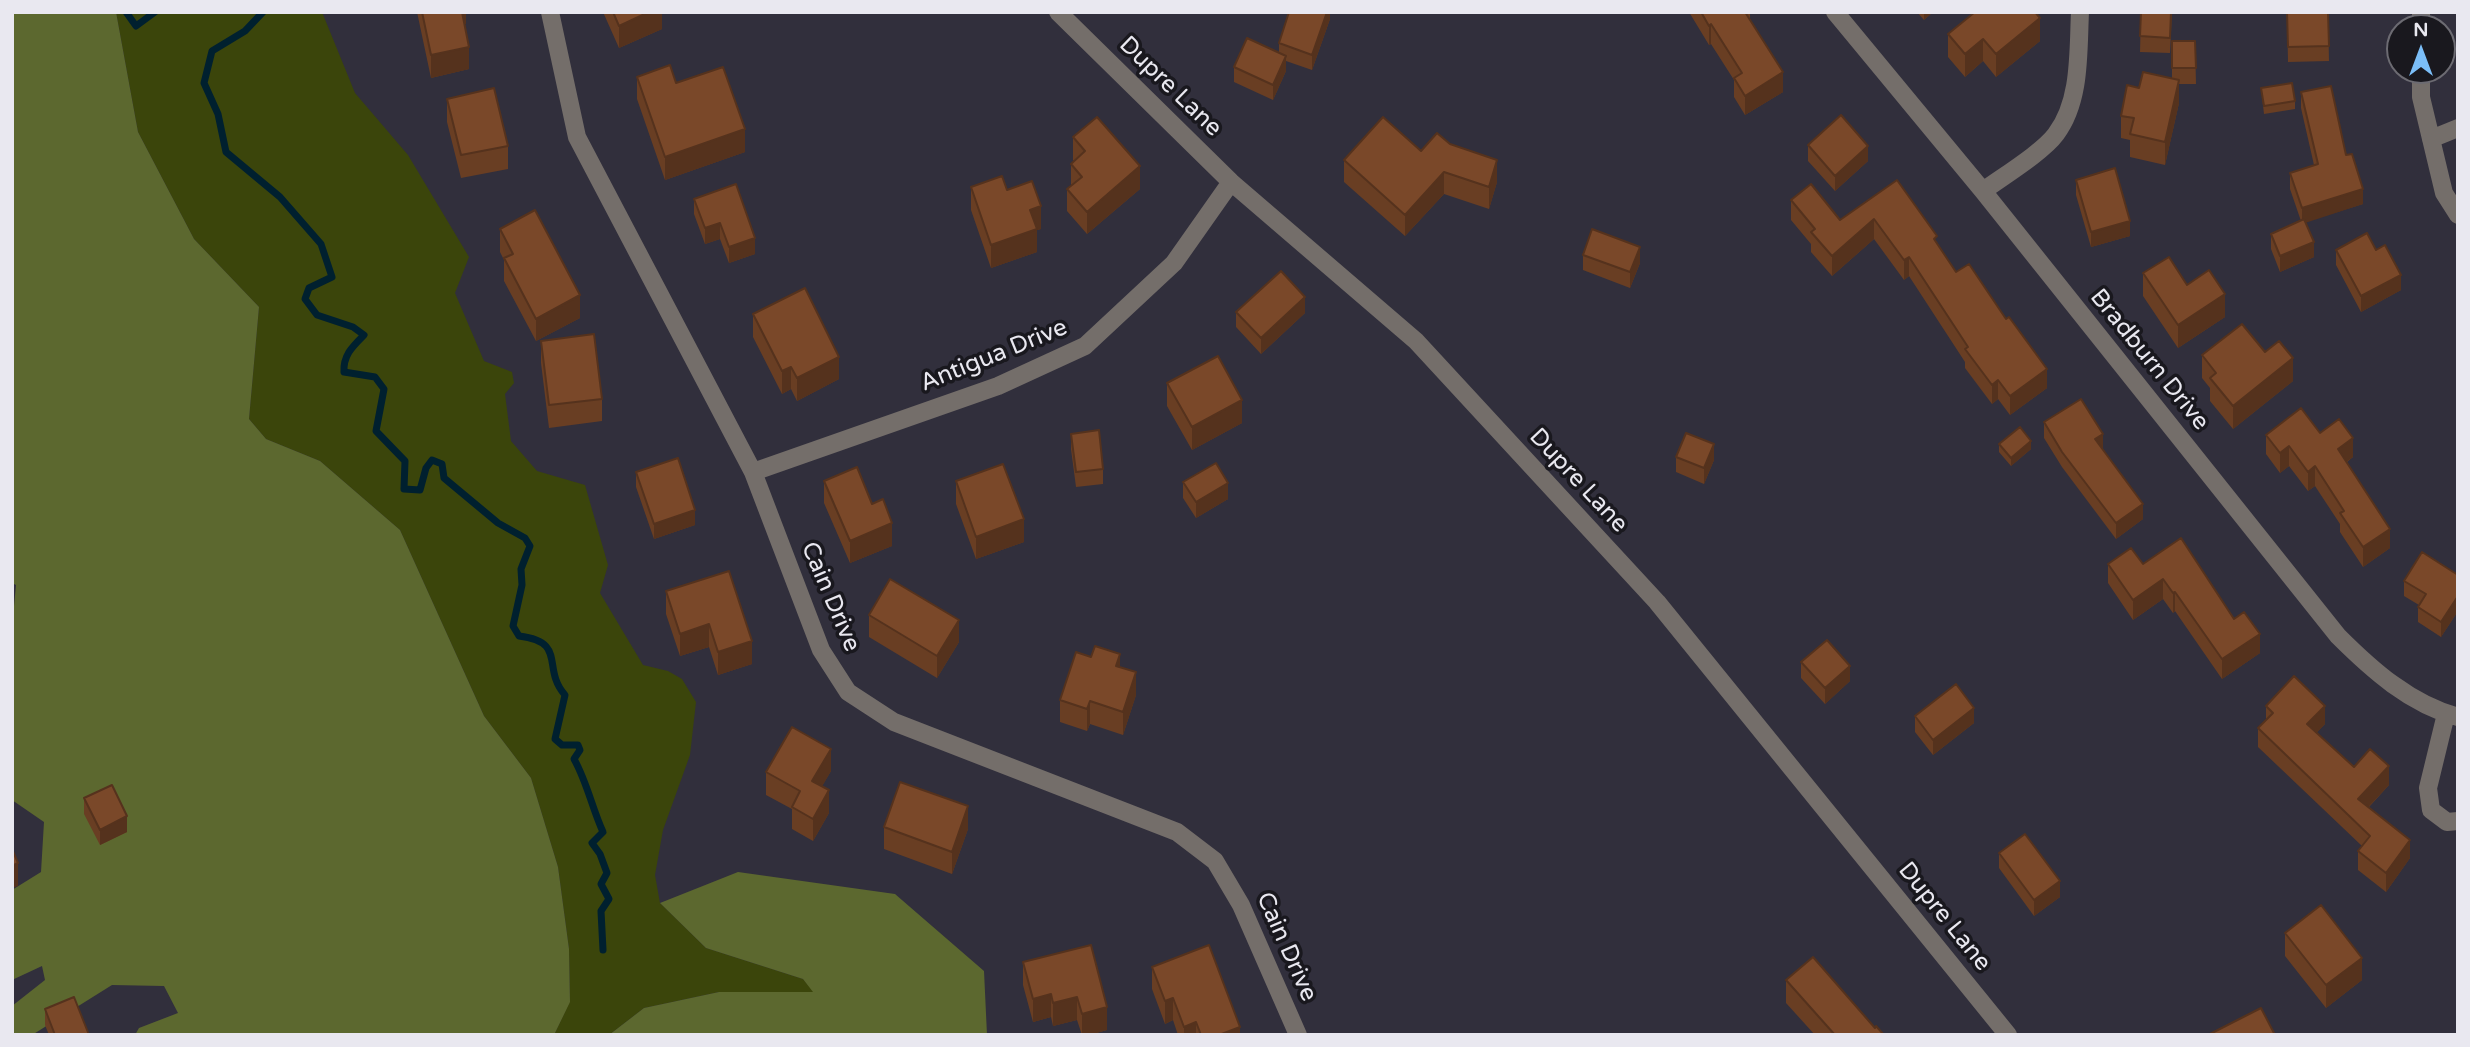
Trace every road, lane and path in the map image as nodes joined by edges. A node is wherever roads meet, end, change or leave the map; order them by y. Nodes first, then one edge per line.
1 (550, 12) edge
2 (1058, 12) edge
3 (1835, 12) edge
4 (2080, 12) edge
5 (2421, 84) edge
6 (2458, 128) edge
7 (2431, 139) junction
8 (1231, 181) junction
9 (1983, 191) junction
10 (2451, 191) edge
11 (2458, 215) edge
12 (753, 472) junction
13 (2452, 716) edge
14 (2458, 821) edge
15 (1298, 1035) edge
16 (2008, 1035) edge

1 - 12 street, Cain Drive
2 - 8 street, Dupre Lane
3 - 9 street, Bradburn Drive
4 - 9 street
5 - 7 street
6 - 7 street
7 - 10 street
8 - 12 street, Antigua Drive
8 - 16 street, Dupre Lane
9 - 13 street, Bradburn Drive
10 - 11 street
12 - 15 street, Cain Drive
13 - 14 street, Bradburn Drive

